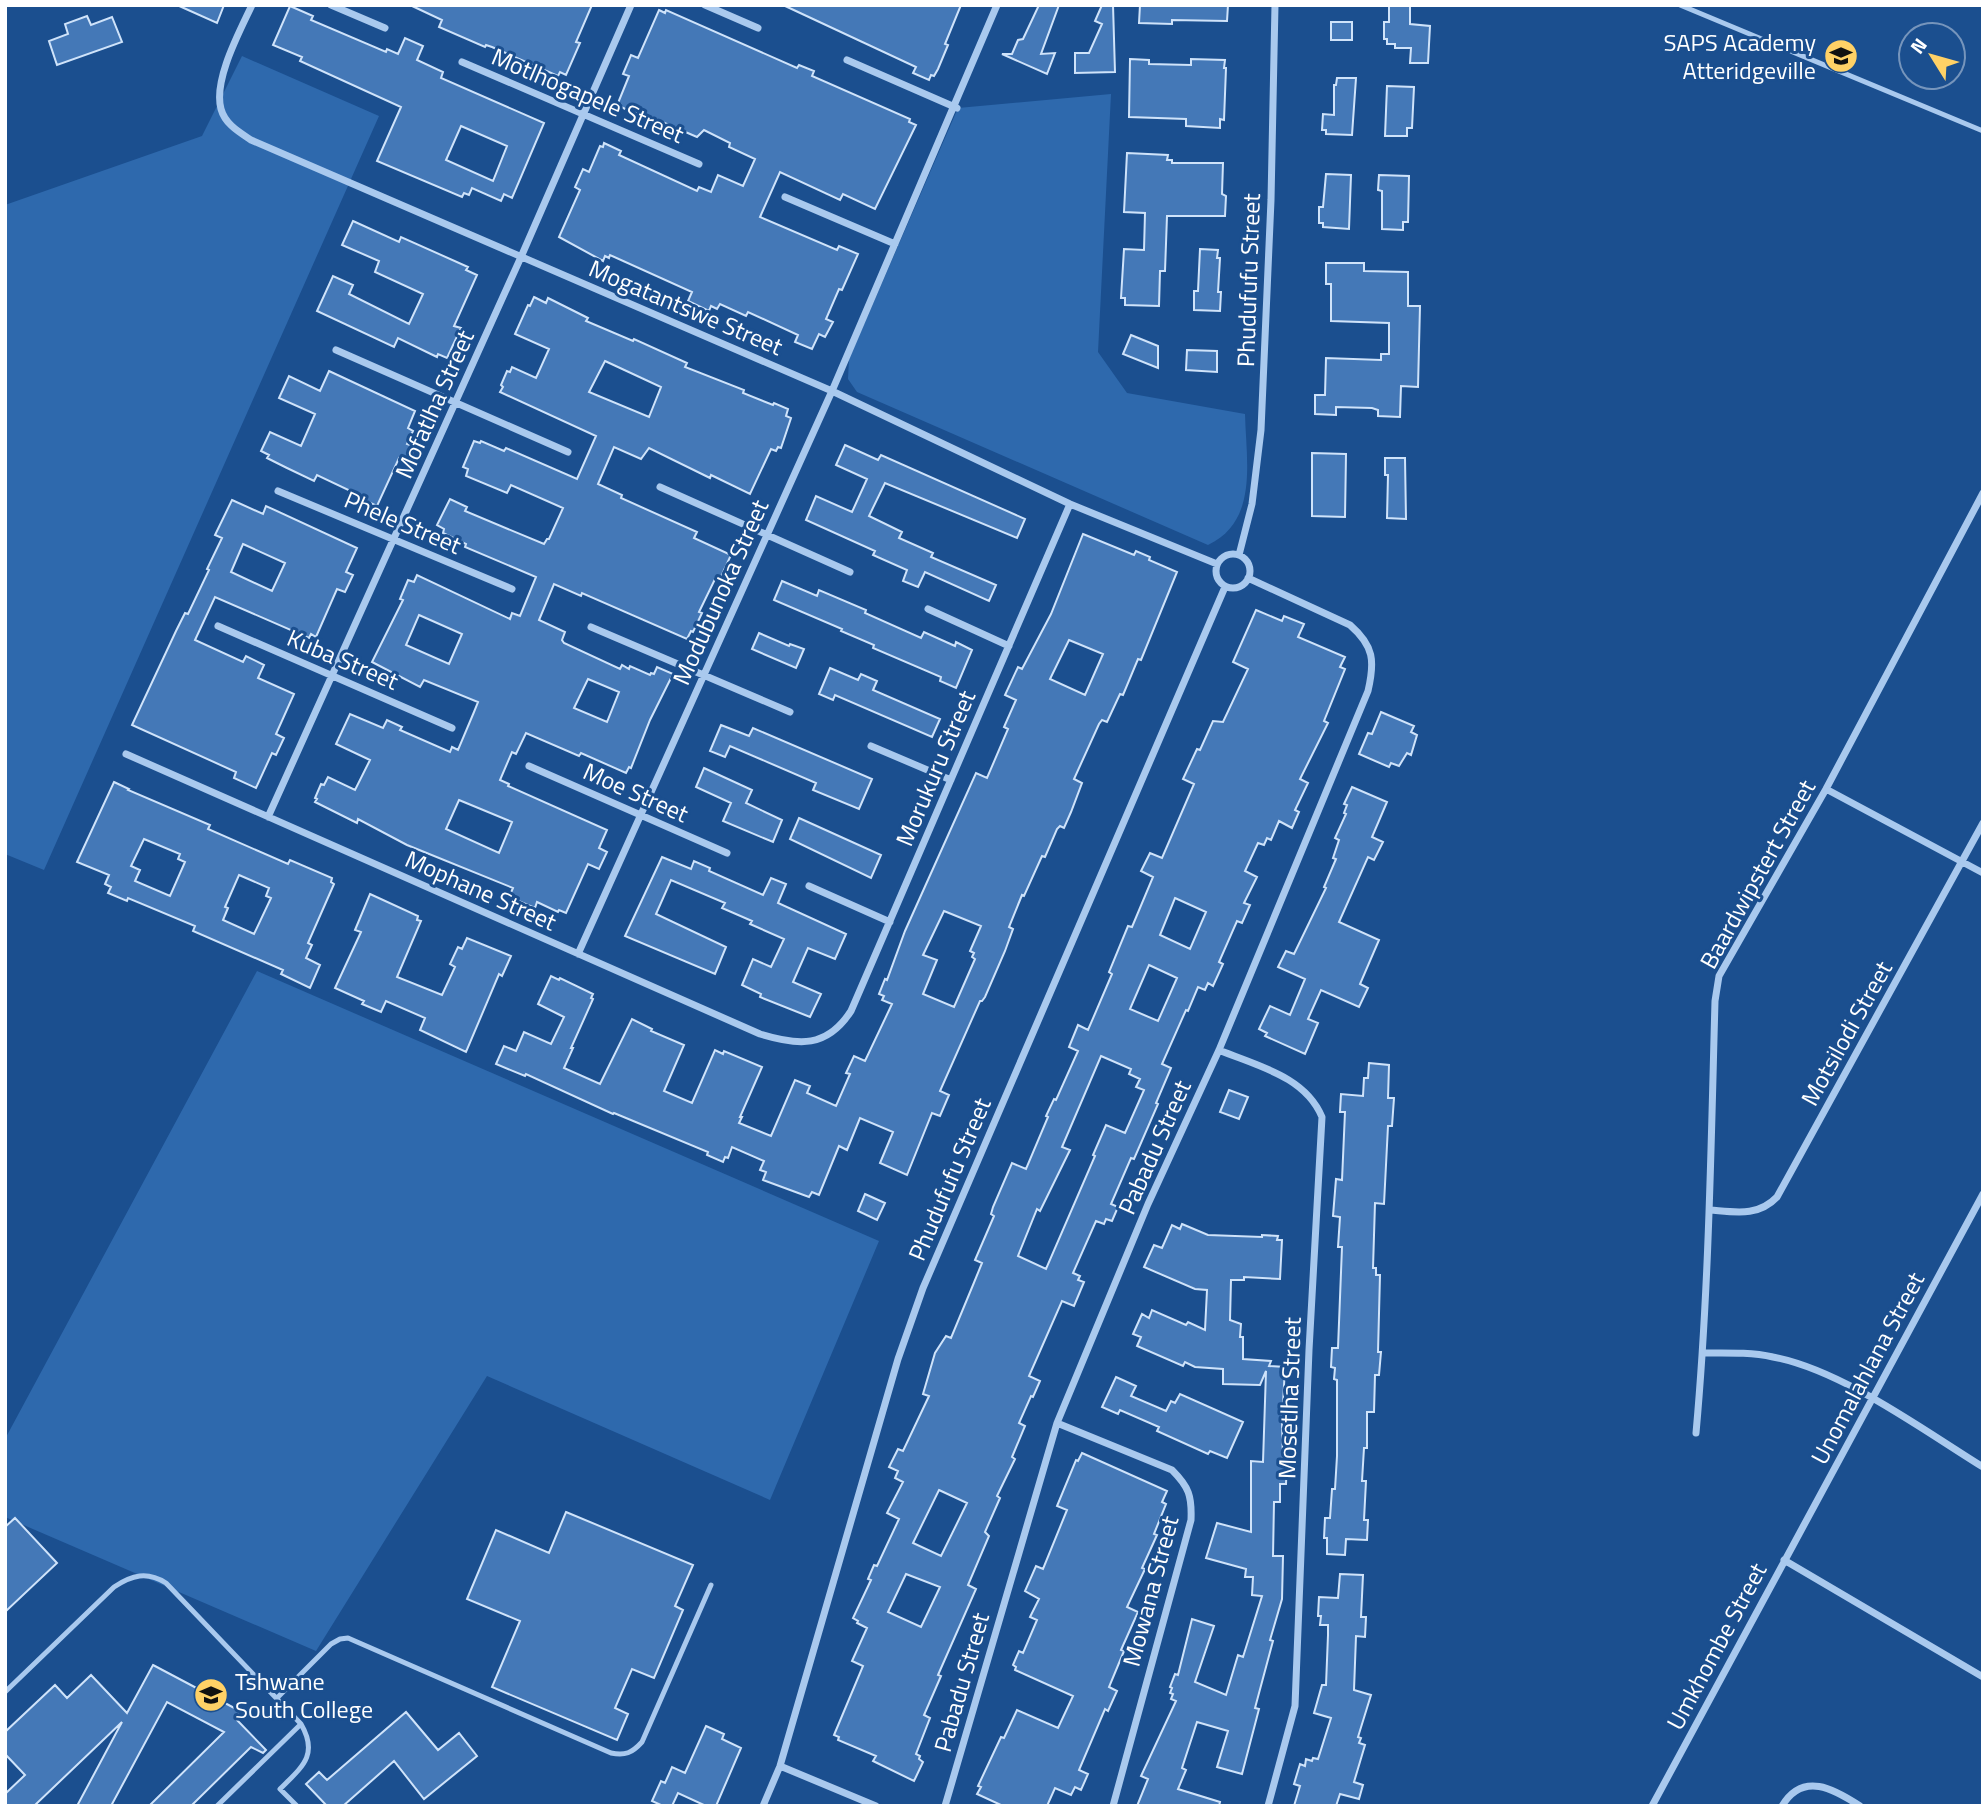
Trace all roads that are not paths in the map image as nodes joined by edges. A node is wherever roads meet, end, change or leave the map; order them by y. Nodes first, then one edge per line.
1 (252, 5) edge
2 (331, 5) edge
3 (631, 5) edge
4 (705, 5) edge
5 (997, 5) edge
6 (1275, 5) edge
7 (1679, 5) edge
8 (385, 28) dead end
9 (758, 28) dead end
10 (847, 60) dead end
11 (462, 62) dead end
12 (956, 107) junction
13 (584, 114) junction
14 (1983, 131) edge
15 (699, 164) dead end
16 (785, 197) dead end
17 (895, 244) junction
18 (521, 257) junction
19 (336, 349) dead end
20 (832, 391) junction
21 (456, 401) junction
22 (568, 452) dead end
23 (660, 487) dead end
24 (278, 491) dead end
25 (1983, 494) edge
26 (1070, 504) junction
27 (767, 535) junction
28 (394, 538) junction
29 (1239, 555) junction
30 (1217, 564) junction
31 (850, 572) dead end
32 (1248, 578) junction
33 (1225, 587) junction
34 (512, 589) dead end
35 (929, 609) dead end
36 (218, 626) dead end
37 (591, 626) dead end
38 (1009, 646) junction
39 (704, 674) junction
40 (332, 675) junction
41 (790, 712) dead end
42 (452, 727) dead end
43 (871, 746) dead end
44 (126, 754) dead end
45 (529, 766) dead end
46 (951, 780) junction
47 (1826, 789) junction
48 (641, 815) junction
49 (268, 817) junction
50 (1983, 823) edge
51 (727, 853) dead end
52 (1962, 862) junction
53 (1983, 873) edge
54 (808, 886) dead end
55 (890, 922) junction
56 (578, 954) junction
57 (824, 1038) joint
58 (1219, 1050) junction
59 (1983, 1194) edge
60 (1710, 1210) junction
61 (1703, 1353) junction
62 (1873, 1400) junction
63 (1057, 1423) junction
64 (1696, 1433) dead end
65 (1983, 1467) edge
66 (1784, 1560) junction
67 (711, 1585) dead end
68 (1983, 1677) edge
69 (5, 1692) edge
70 (277, 1698) junction
71 (301, 1724) junction
72 (780, 1766) junction
73 (217, 1806) edge
74 (297, 1806) edge
75 (763, 1806) edge
76 (876, 1806) edge
77 (945, 1806) edge
78 (1113, 1806) edge
79 (1268, 1806) edge
80 (1652, 1806) edge
81 (1782, 1806) edge
82 (1860, 1806) edge

1 - 18 street, Mogatantswe Street
2 - 8 street
3 - 13 street, Mofatlha Street
4 - 9 street
5 - 12 street, Modubunoka Street
6 - 29 street, Phudufufu Street
7 - 14 lane
10 - 12 street
11 - 13 street, Motlhogapele Street
12 - 17 street, Modubunoka Street
13 - 15 street, Motlhogapele Street
13 - 18 street, Mofatlha Street
16 - 17 street
17 - 20 street, Modubunoka Street
18 - 20 street, Mogatantswe Street
18 - 21 street, Mofatlha Street
19 - 21 street
20 - 26 street, Mogatantswe Street
20 - 27 street, Modubunoka Street
21 - 22 street
21 - 28 street, Mofatlha Street
23 - 27 street
24 - 28 street, Phele Street
25 - 47 street, Baardwipstert Street
26 - 30 street, Mogatantswe Street
26 - 38 street, Morukuru Street
27 - 31 street
27 - 39 street, Modubunoka Street
28 - 34 street, Phele Street
28 - 40 street, Mofatlha Street
29 - 30 street
29 - 32 street
30 - 33 street
32 - 33 street
32 - 58 street, Pabadu Street
33 - 72 street, Phudufufu Street
35 - 38 street
36 - 40 street, Kuba Street
37 - 39 street
38 - 46 street, Morukuru Street
39 - 41 street
39 - 48 street, Modubunoka Street
40 - 42 street, Kuba Street
40 - 49 street, Mofatlha Street
43 - 46 street
44 - 49 street, Mophane Street
45 - 48 street, Moe Street
46 - 55 street, Morukuru Street
47 - 52 street
47 - 60 street, Baardwipstert Street
48 - 51 street, Moe Street
48 - 56 street, Modubunoka Street
49 - 56 street, Mophane Street
50 - 52 street, Motsilodi Street
52 - 53 street
52 - 60 street, Motsilodi Street
54 - 55 street
55 - 57 street, Morukuru Street
56 - 57 street, Mophane Street
58 - 63 street, Pabadu Street
58 - 79 street, Mosetlha Street
59 - 62 street, Unomalahlana Street
60 - 61 street, Baardwipstert Street
61 - 62 street
61 - 64 street, Baardwipstert Street
62 - 65 street
62 - 66 street, Unomalahlana Street
63 - 77 street, Pabadu Street
63 - 78 street, Mowana Street
66 - 68 street, Umkhombe Street
66 - 80 street, Umkhombe Street
67 - 70 lane
69 - 70 lane
70 - 71 lane
71 - 73 lane
71 - 74 lane
72 - 75 street, Phudufufu Street
72 - 76 street
81 - 82 street

